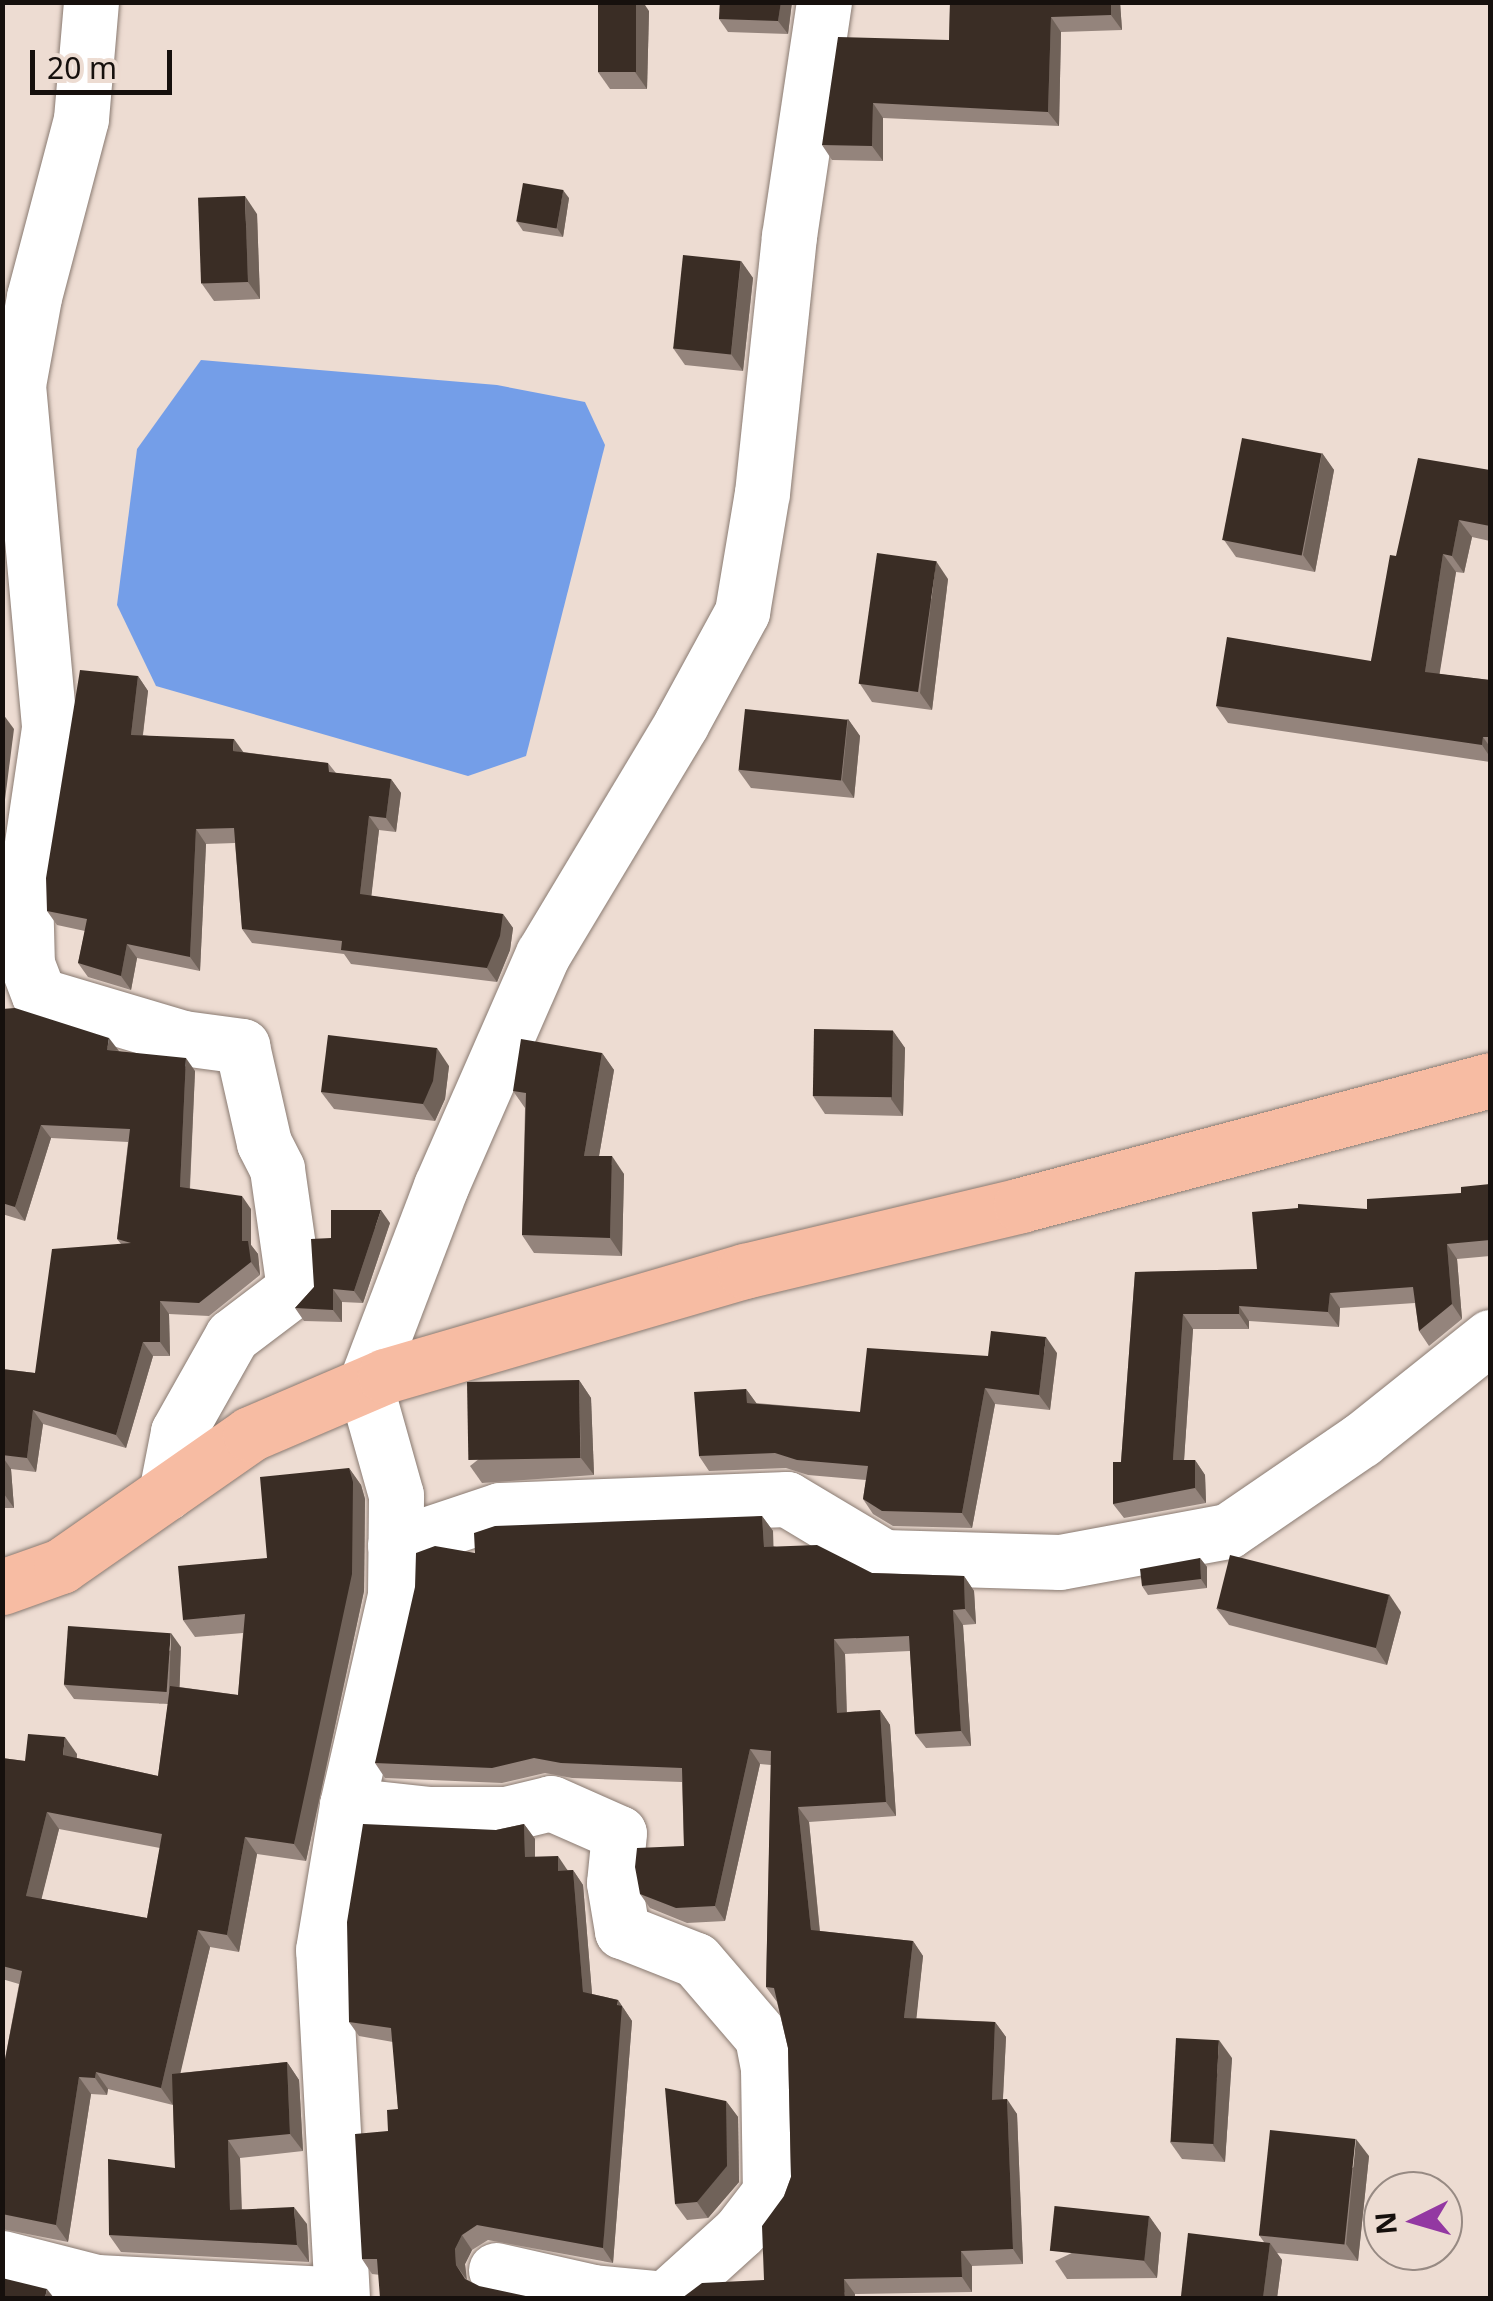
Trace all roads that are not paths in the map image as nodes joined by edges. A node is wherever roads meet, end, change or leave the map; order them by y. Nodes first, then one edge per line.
1 (91, 2) edge
2 (824, 2) edge
3 (1490, 1080) edge
4 (1490, 1337) edge
5 (365, 1385) junction
6 (166, 1493) junction
7 (396, 1545) junction
8 (2, 1587) edge
9 (347, 1805) junction
10 (2, 2258) edge
11 (496, 2270) dead end
12 (116, 2291) edge
13 (342, 2297) edge
14 (654, 2298) edge
15 (666, 2298) edge

1 - 6 street
2 - 5 street
3 - 5 main road
4 - 7 street
5 - 6 main road
5 - 7 street
6 - 8 main road
7 - 9 street
9 - 13 street
9 - 15 street
10 - 12 street
11 - 14 street
12 - 13 street

